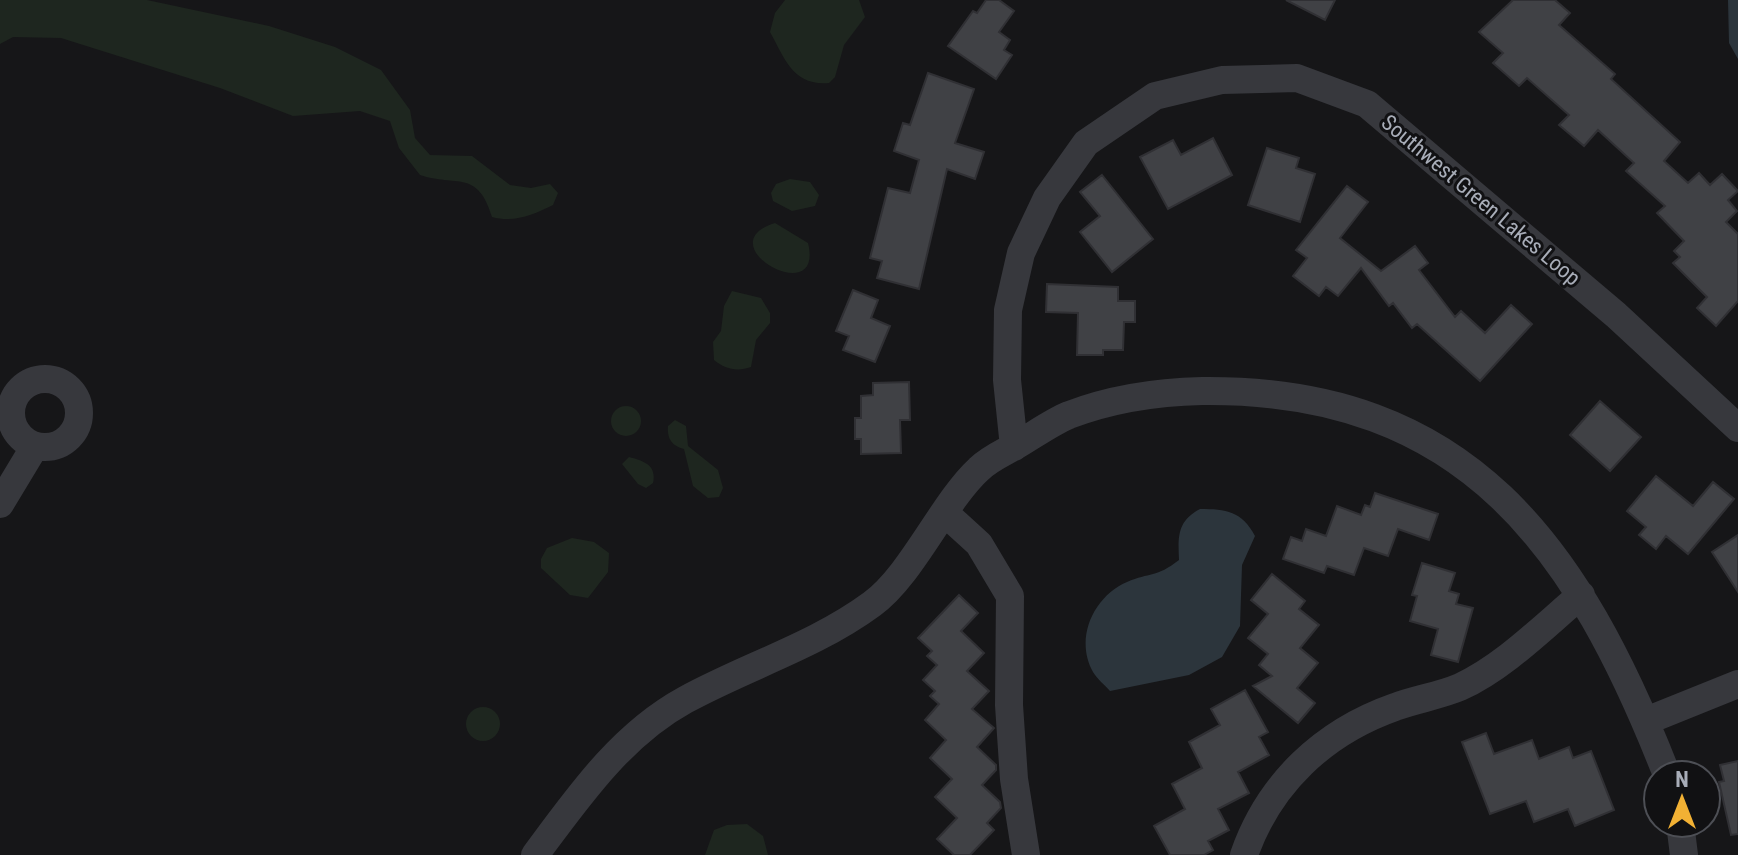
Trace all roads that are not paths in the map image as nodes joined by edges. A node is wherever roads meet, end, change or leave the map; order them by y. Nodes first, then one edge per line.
1 (1738, 428) edge
2 (35, 446) dead end
3 (1014, 447) junction
4 (0, 504) edge
5 (946, 514) junction
6 (1581, 595) junction
7 (1738, 684) edge
8 (1646, 721) junction
9 (1661, 759) edge
10 (535, 855) edge
11 (1026, 855) edge
12 (1244, 855) edge

1 - 3 street, Southwest Green Lakes Loop
2 - 4 street
3 - 5 street
3 - 6 street
5 - 10 street
5 - 11 street
6 - 8 street
6 - 12 street
7 - 8 street
8 - 9 street

